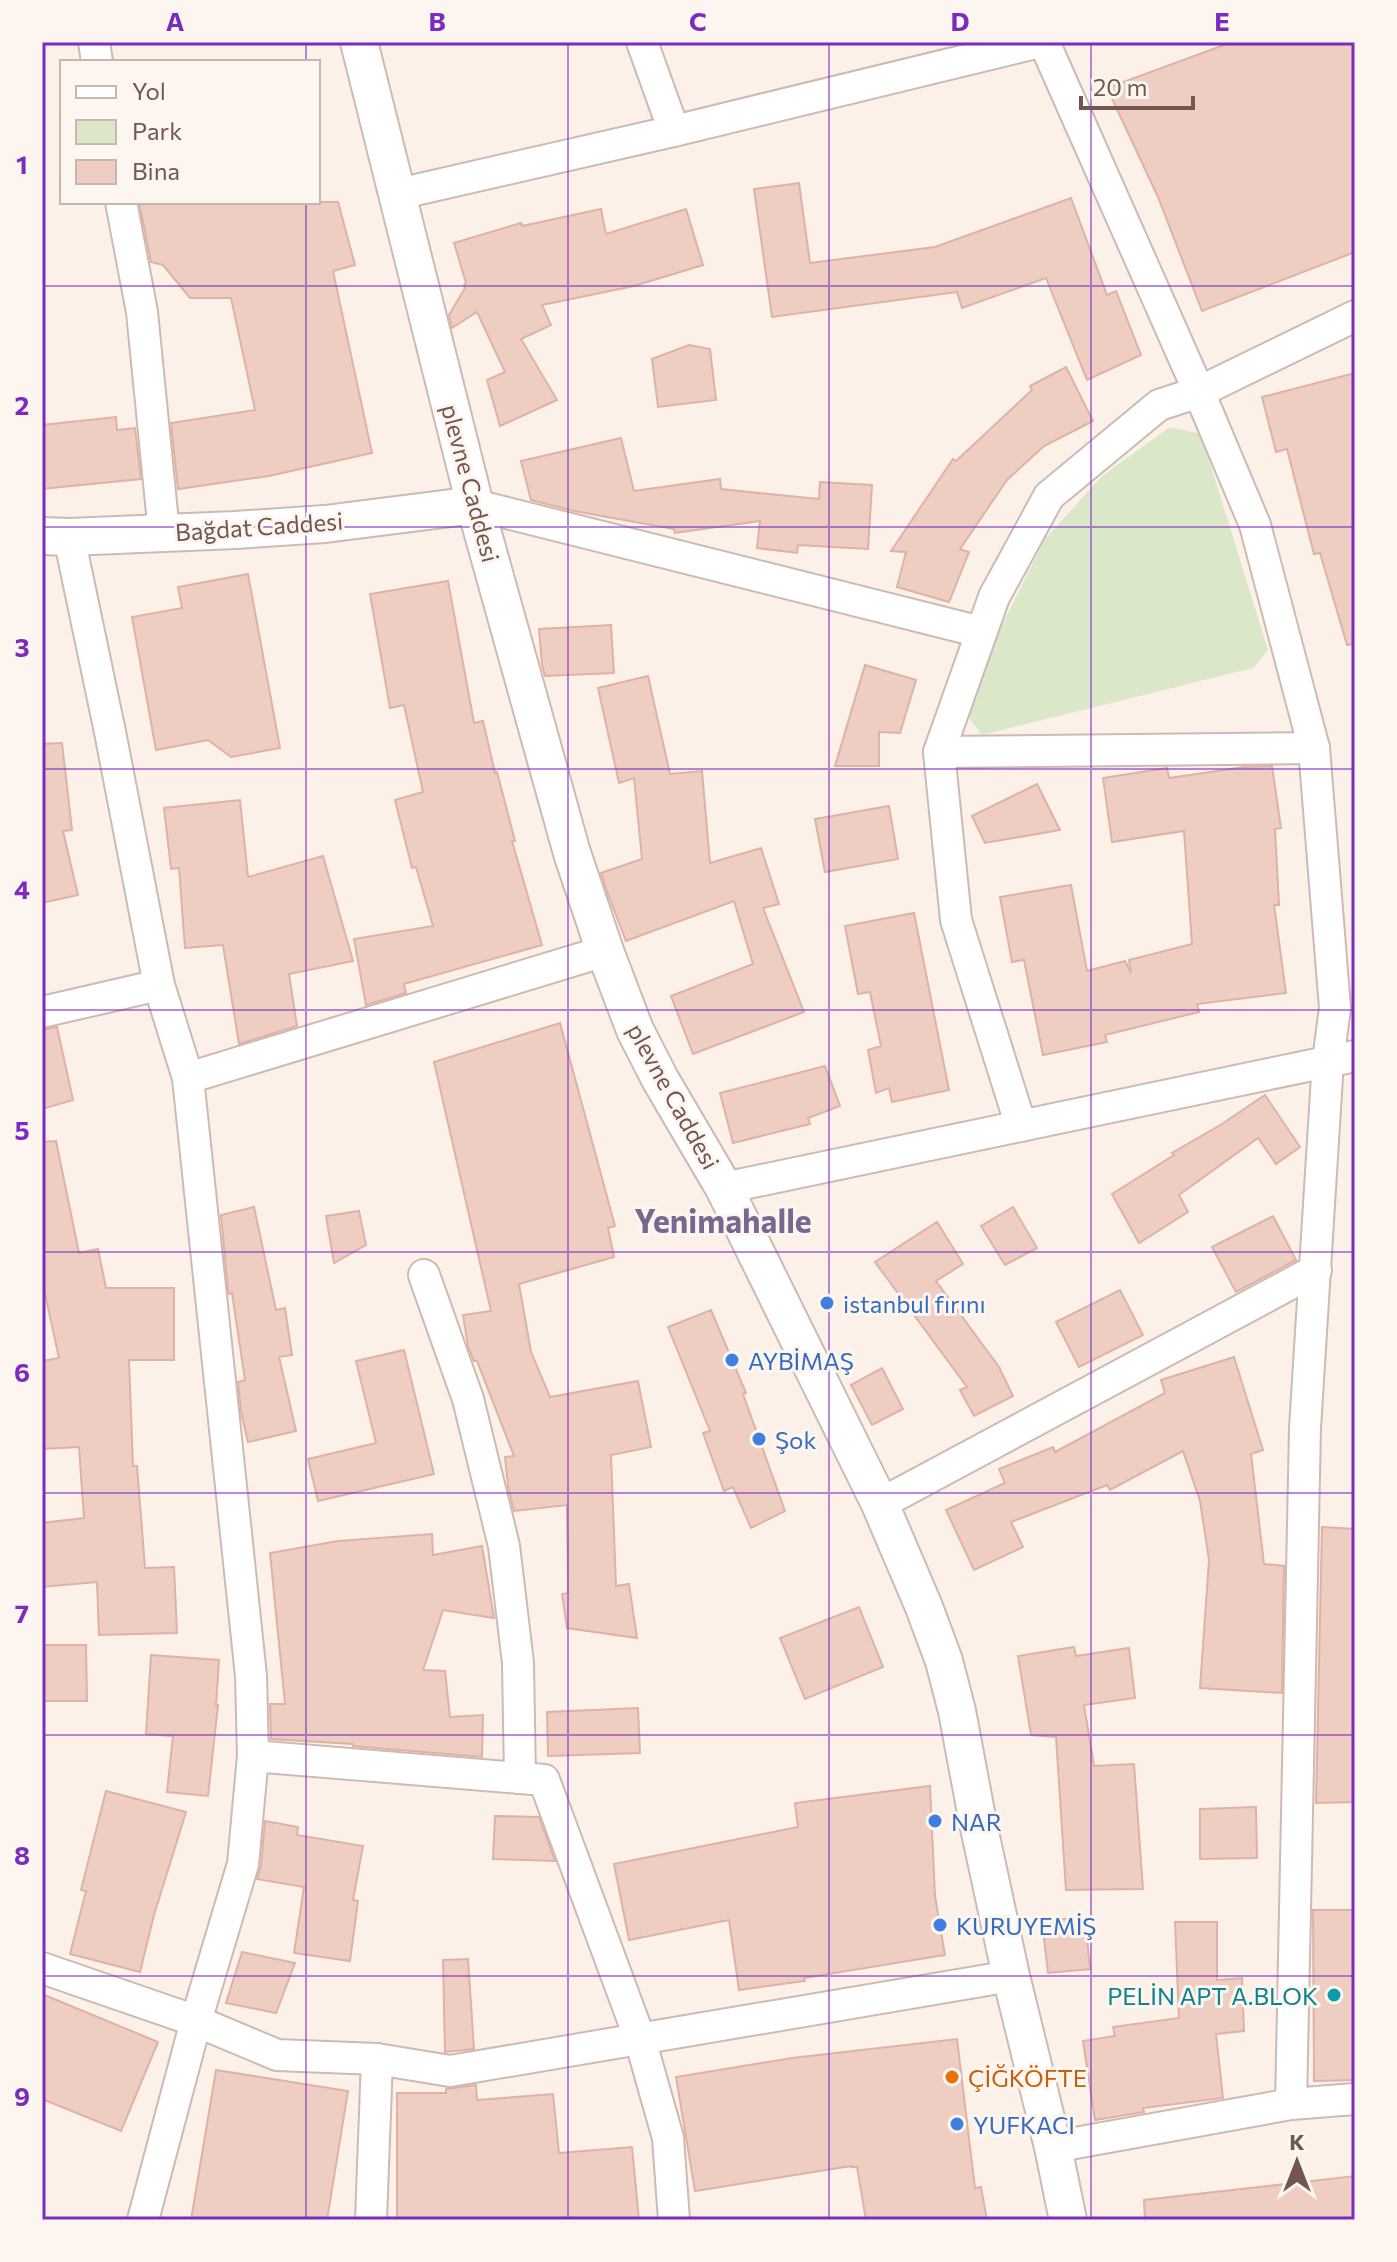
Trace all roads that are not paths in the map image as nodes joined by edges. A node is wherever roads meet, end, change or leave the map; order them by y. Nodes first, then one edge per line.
1 (359, 42) edge
2 (642, 42) edge
3 (1042, 42) edge
4 (674, 131) junction
5 (398, 194) junction
6 (121, 204) edge
7 (1355, 316) edge
8 (1199, 392) junction
9 (475, 505) junction
10 (164, 533) junction
11 (55, 536) edge
12 (981, 632) junction
13 (1314, 748) junction
14 (939, 752) junction
15 (605, 951) junction
16 (159, 985) junction
17 (42, 1012) edge
18 (1342, 1059) edge
19 (188, 1078) junction
20 (1021, 1126) junction
21 (724, 1188) junction
22 (1316, 1270) junction
23 (424, 1275) dead end
24 (880, 1504) junction
25 (253, 1756) junction
26 (520, 1778) junction
27 (42, 1968) edge
28 (1011, 1976) junction
29 (196, 2021) junction
30 (640, 2039) junction
31 (377, 2059) junction
32 (1355, 2099) edge
33 (1291, 2104) junction
34 (1053, 2147) junction
35 (143, 2220) edge
36 (371, 2220) edge
37 (674, 2220) edge
38 (1068, 2220) edge

1 - 5 street, plevne Caddesi
2 - 4 street
3 - 4 street
3 - 8 street
4 - 5 street
5 - 9 street, plevne Caddesi
6 - 10 street
7 - 8 street
8 - 12 street
8 - 13 street
9 - 10 street, Bağdat Caddesi
9 - 12 street
9 - 15 street, plevne Caddesi
10 - 11 street, Bağdat Caddesi
11 - 16 street
12 - 14 street
13 - 14 street
13 - 18 street
14 - 20 street
15 - 19 street
15 - 21 street, plevne Caddesi
16 - 17 street
16 - 19 street
18 - 20 street
18 - 22 street
19 - 25 street
20 - 21 street
21 - 24 street, plevne Caddesi
22 - 24 street
22 - 33 street
23 - 26 street
24 - 28 street, plevne Caddesi
25 - 26 street
25 - 29 street
26 - 30 street
27 - 29 street
28 - 30 street
28 - 34 street, plevne Caddesi
29 - 31 street
29 - 35 street
30 - 31 street
30 - 37 street
31 - 36 street
32 - 33 street
33 - 34 street
34 - 38 street, plevne Caddesi

